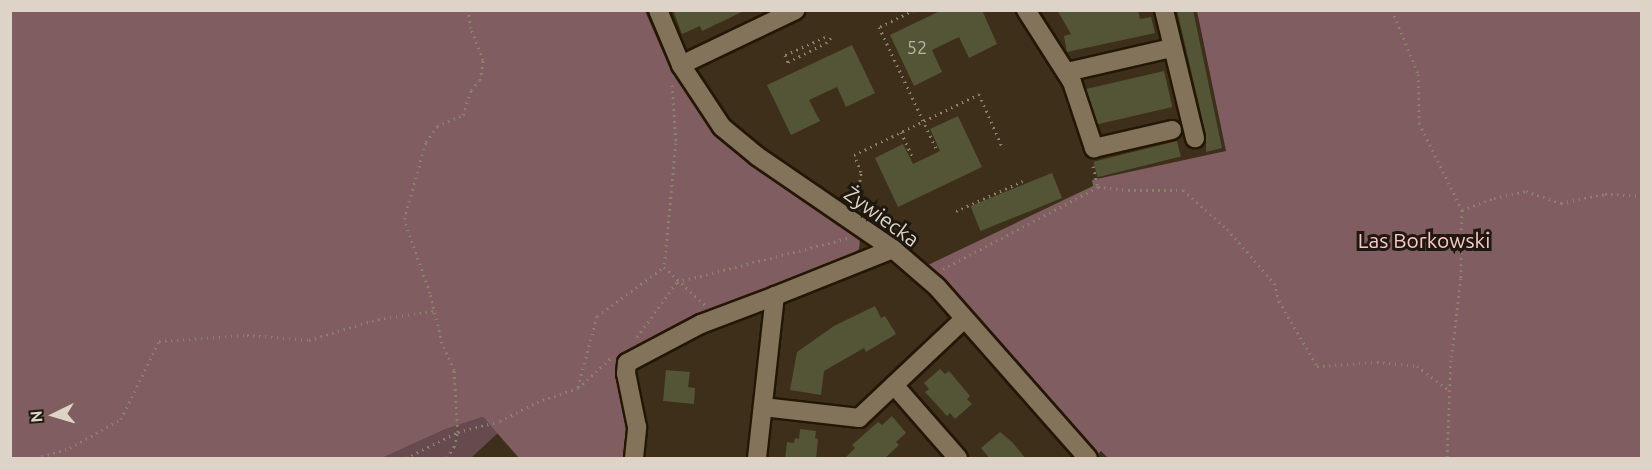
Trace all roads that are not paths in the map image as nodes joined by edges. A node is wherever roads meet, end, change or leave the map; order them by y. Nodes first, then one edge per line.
1 (658, 10) edge
2 (796, 10) edge
3 (1026, 10) edge
4 (1162, 14) edge
5 (1172, 48) junction
6 (676, 70) junction
7 (1067, 72) junction
8 (1172, 130) dead end
9 (1195, 138) dead end
10 (893, 249) junction
11 (775, 296) junction
12 (964, 319) junction
13 (894, 385) junction
14 (763, 407) junction
15 (634, 459) edge
16 (757, 459) edge
17 (958, 459) edge
18 (1088, 459) edge

1 - 6 street, Żywiecka
2 - 6 street
3 - 7 street
4 - 5 street
5 - 7 street
5 - 9 street
6 - 10 street, Żywiecka
7 - 8 street
10 - 11 street
10 - 12 street, Żywiecka
11 - 14 street
11 - 15 street
12 - 13 street
12 - 18 street, Żywiecka
13 - 14 street
13 - 17 street
14 - 16 street

